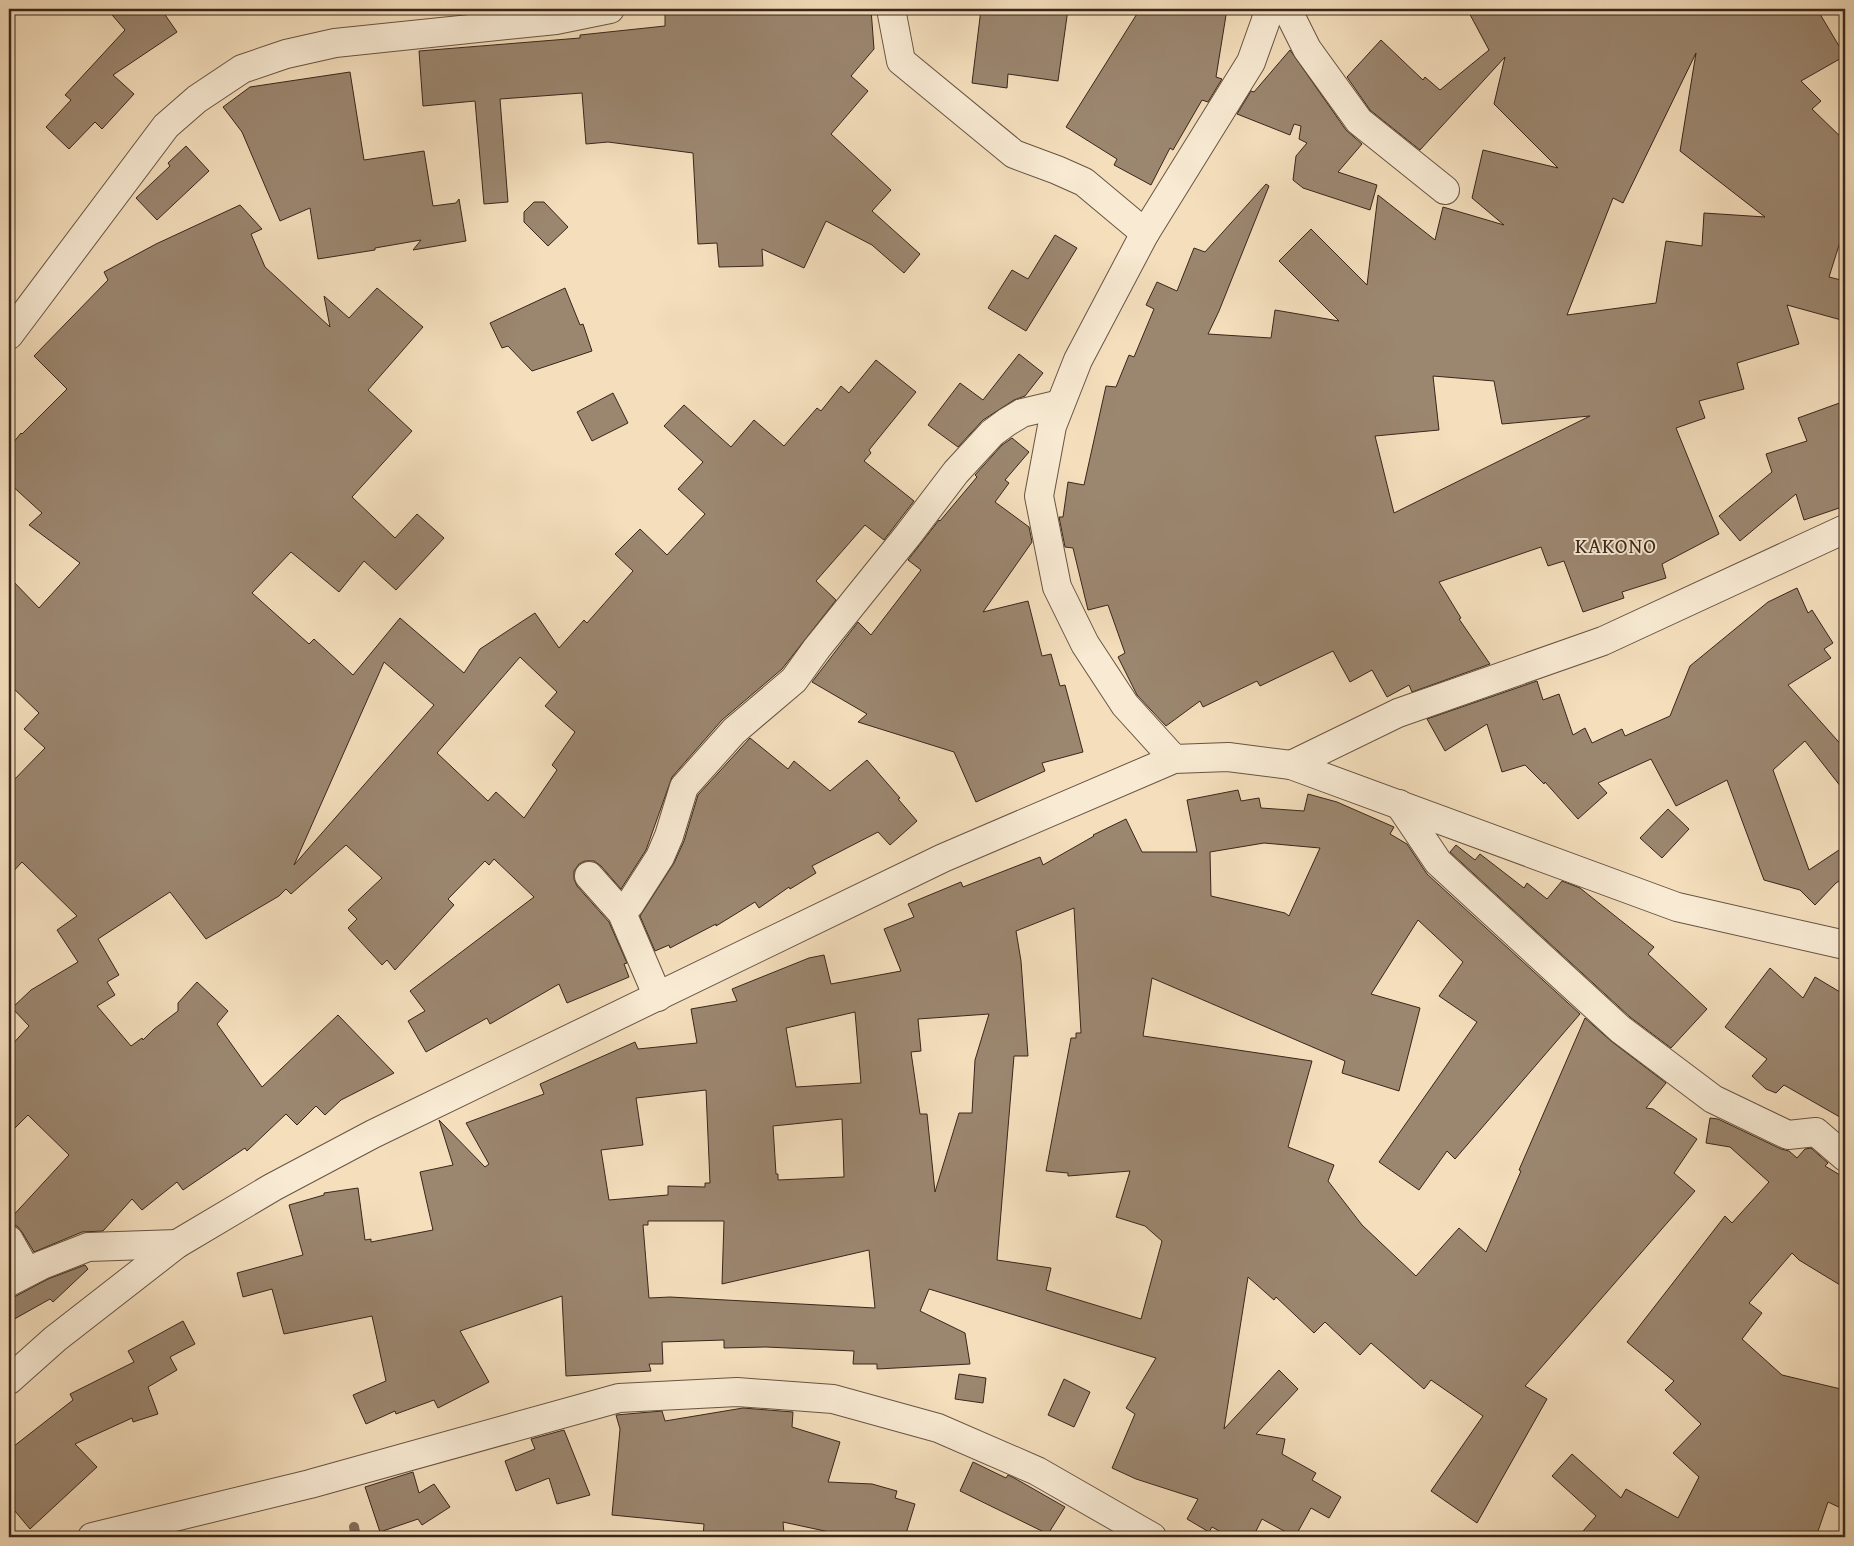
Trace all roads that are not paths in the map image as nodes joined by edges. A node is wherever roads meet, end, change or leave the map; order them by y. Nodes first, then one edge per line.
1 (610, 9) edge
2 (891, 9) edge
3 (1267, 9) edge
4 (1287, 9) edge
5 (1445, 190) dead end
6 (1145, 233) junction
7 (9, 335) edge
8 (1060, 404) junction
9 (1845, 529) edge
10 (1174, 759) junction
11 (1291, 765) junction
12 (1399, 804) junction
13 (589, 876) dead end
14 (622, 913) junction
15 (1845, 945) edge
16 (658, 997) junction
17 (1845, 1156) edge
18 (9, 1240) edge
19 (177, 1244) junction
20 (18, 1277) edge
21 (9, 1380) edge
22 (92, 1537) edge
23 (1152, 1537) edge

1 - 7 street
2 - 6 street
3 - 6 street
4 - 5 street
6 - 8 street
8 - 10 street
8 - 14 street
9 - 11 street
10 - 11 street
10 - 16 street
11 - 12 street
12 - 15 street
12 - 17 street
13 - 14 street
14 - 16 street
16 - 19 street
18 - 20 street
19 - 20 street
19 - 21 street
22 - 23 street

